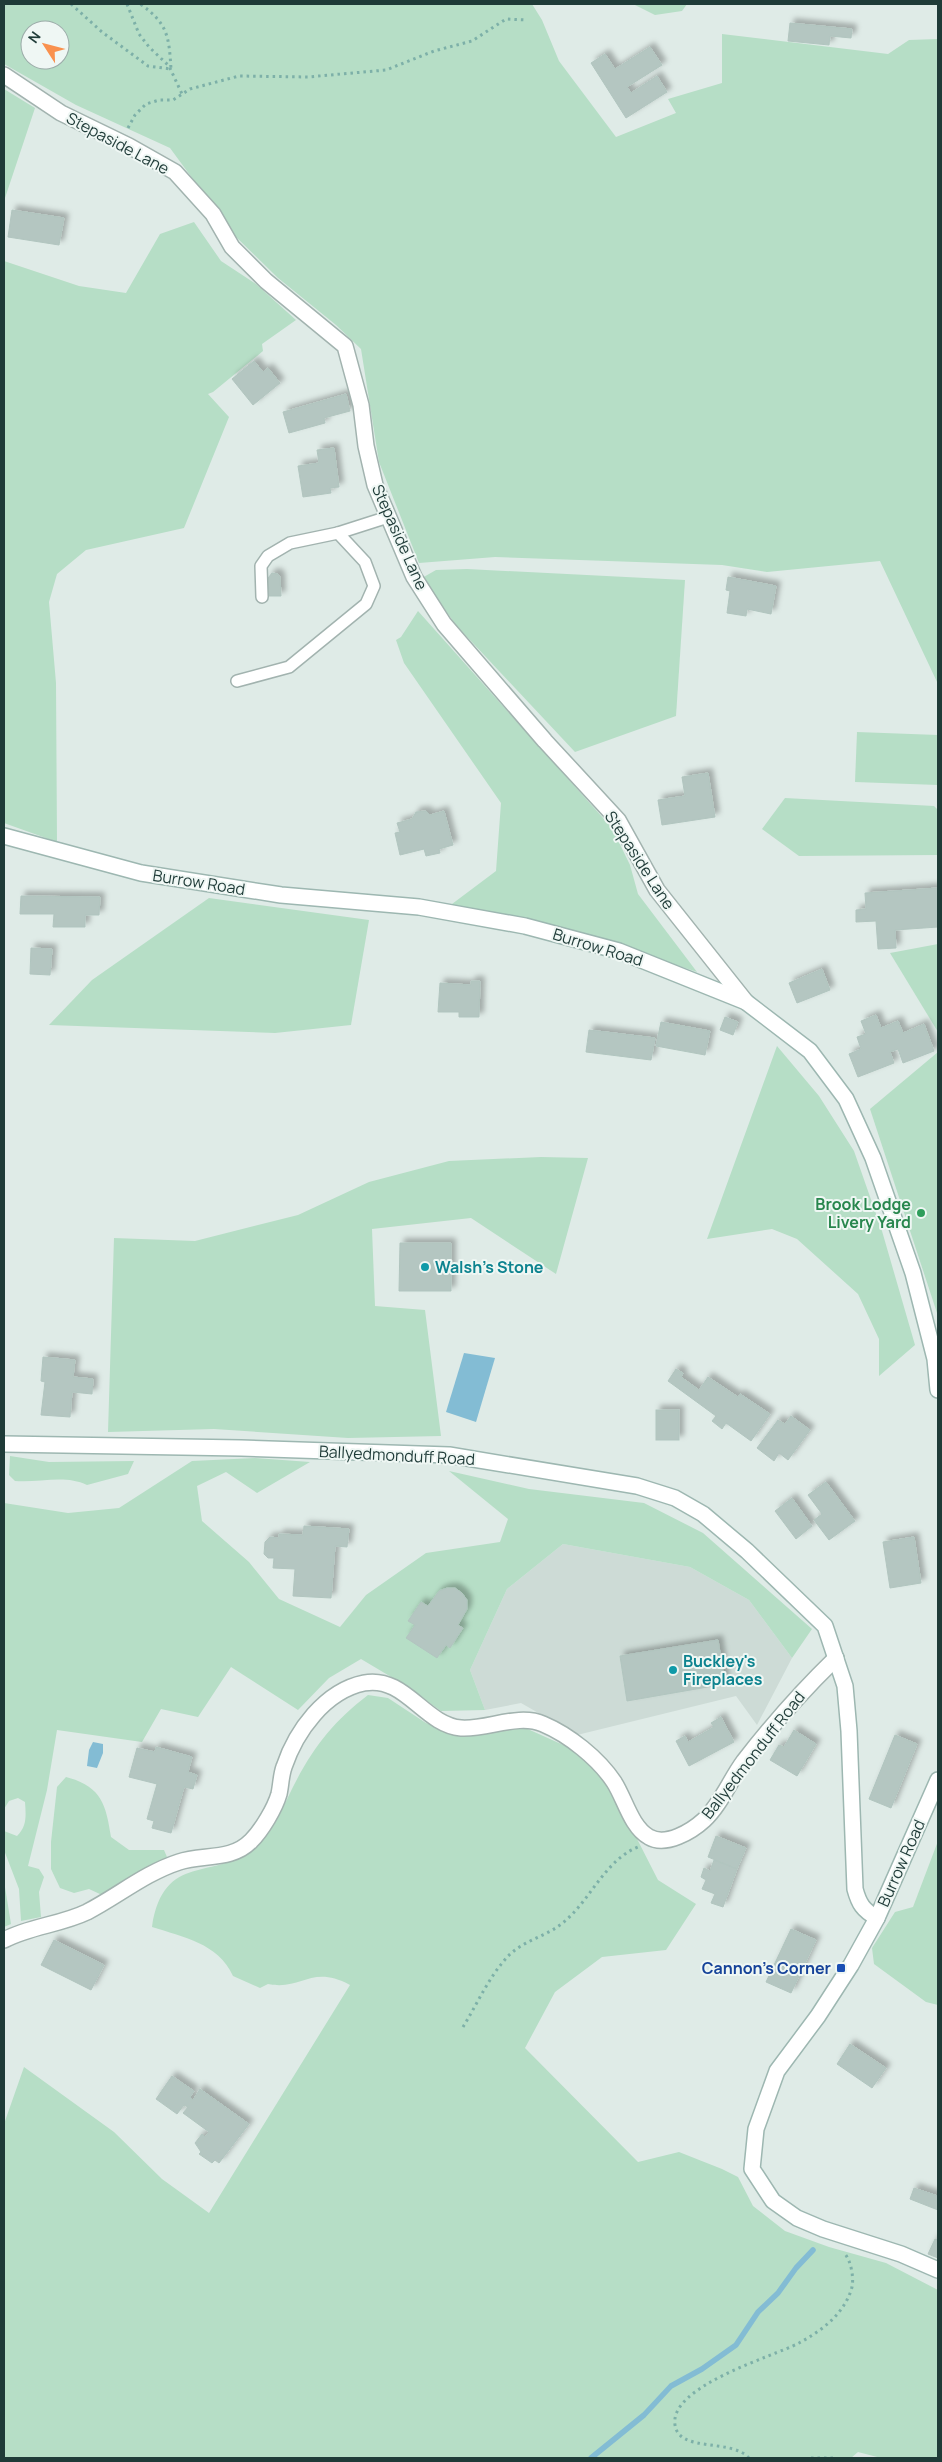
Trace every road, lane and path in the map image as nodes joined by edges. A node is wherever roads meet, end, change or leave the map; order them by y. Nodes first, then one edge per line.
1 (71, 4) edge
2 (127, 4) edge
3 (140, 4) edge
4 (526, 20) dead end
5 (171, 69) junction
6 (4, 75) edge
7 (182, 94) junction
8 (120, 142) junction
9 (388, 517) junction
10 (338, 533) junction
11 (262, 596) dead end
12 (237, 681) dead end
13 (4, 836) edge
14 (746, 1002) junction
15 (938, 1390) edge
16 (4, 1444) edge
17 (836, 1658) junction
18 (938, 1780) edge
19 (650, 1838) junction
20 (877, 1918) junction
21 (4, 1940) edge
22 (463, 2027) dead end
23 (841, 2250) dead end
24 (938, 2270) edge
25 (749, 2458) edge
26 (811, 2458) edge
27 (836, 2458) edge

1 - 5 path
2 - 5 path
3 - 5 path
4 - 7 path
5 - 7 path
6 - 8 street, Stepaside Lane
7 - 8 path
8 - 9 street, Stepaside Lane
9 - 10 lane
9 - 14 street, Stepaside Lane
10 - 11 lane
10 - 12 lane
13 - 14 street, Burrow Road
14 - 15 street, Burrow Road
16 - 17 street, Ballyedmonduff Road
17 - 19 street, Ballyedmonduff Road
17 - 20 street, Ballyedmonduff Road
18 - 20 street, Burrow Road
19 - 21 street
19 - 22 path
20 - 24 street
23 - 25 path
26 - 27 path

